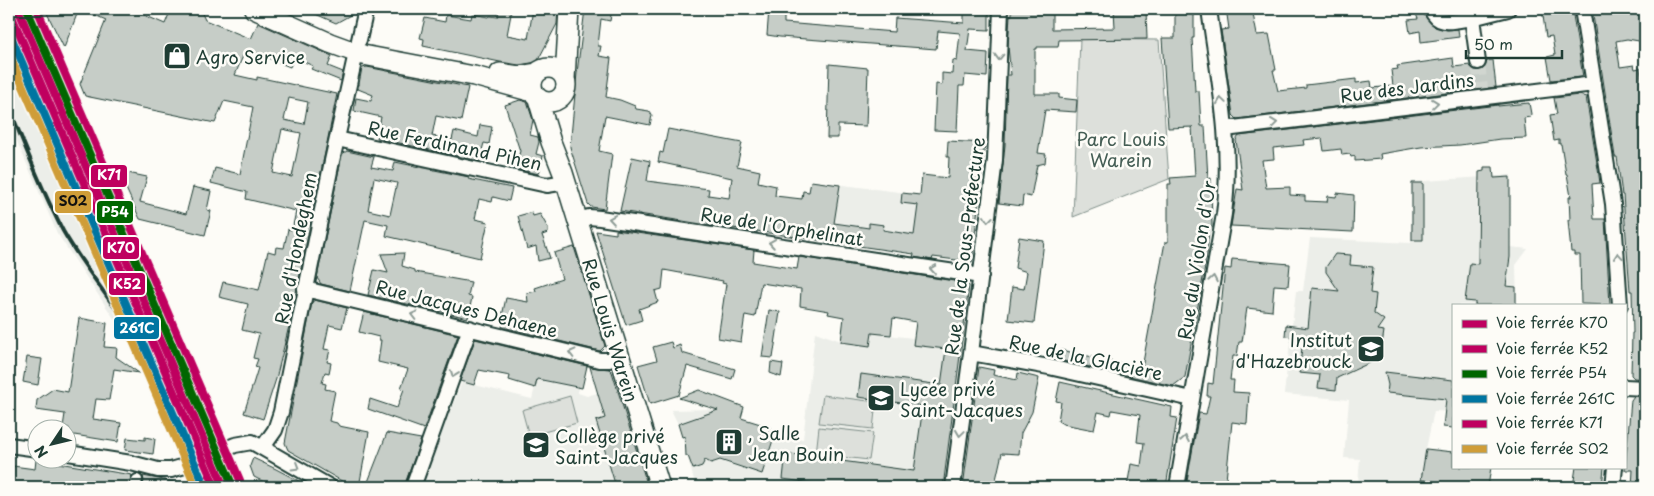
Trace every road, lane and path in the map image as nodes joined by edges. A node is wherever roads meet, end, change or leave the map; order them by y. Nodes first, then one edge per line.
1 (254, 9) edge
2 (279, 9) edge
3 (366, 9) edge
4 (1001, 9) edge
5 (1208, 9) edge
6 (1431, 9) edge
7 (1508, 9) edge
8 (1582, 9) edge
9 (568, 17) edge
10 (1472, 18) junction
11 (358, 46) junction
12 (1478, 62) tunnel mouth
13 (565, 79) junction
14 (538, 83) junction
15 (1594, 84) junction
16 (560, 99) junction
17 (1225, 128) junction
18 (337, 139) junction
19 (565, 178) junction
20 (577, 220) junction
21 (981, 276) junction
22 (305, 289) junction
23 (1620, 304) edge
24 (470, 328) junction
25 (971, 354) junction
26 (620, 357) junction
27 (1626, 387) edge
28 (1645, 388) edge
29 (1192, 399) junction
30 (9, 445) edge
31 (263, 447) junction
32 (28, 448) edge
33 (78, 455) edge
34 (1615, 468) edge
35 (330, 487) edge
36 (413, 487) edge
37 (660, 487) edge
38 (953, 487) edge
39 (1177, 487) edge
40 (1613, 487) edge

1 - 11 main road
2 - 11 main road
3 - 11 street, Rue d'Hondeghem
4 -> 21 street, Rue de la Sous-Préfecture
17 -> 5 street, Rue du Violon d'Or
6 - 10 street
7 - 10 street
8 - 15 street
9 - 13 main road
9 - 14 main road
10 - 12 street
11 - 14 main road
11 - 18 street, Rue d'Hondeghem
13 - 14 main road
13 - 16 main road
14 - 16 main road
14 - 19 main road, Rue Louis Warein
17 -> 15 street, Rue des Jardins
23 -> 15 street
16 - 19 main road, Rue Louis Warein
29 -> 17 street, Rue du Violon d'Or
18 - 19 street, Rue Ferdinand Pihen
18 - 22 street, Rue d'Hondeghem
19 - 20 main road, Rue Louis Warein
21 -> 20 street, Rue de l'Orphelinat
20 - 26 main road, Rue Louis Warein
21 - 25 street, Rue de la Sous-Préfecture
24 -> 22 street, Rue Jacques Dehaene
22 - 31 street, Rue d'Hondeghem
26 -> 24 street, Rue Jacques Dehaene
24 -> 36 street
25 - 29 street, Rue de la Glacière
25 -> 38 street, Rue de la Sous-Préfecture
26 - 37 main road, Rue Louis Warein
27 - 28 street
39 -> 29 street, Rue du Violon d'Or
30 - 32 street
31 - 33 street
31 -> 35 street
34 - 40 street

